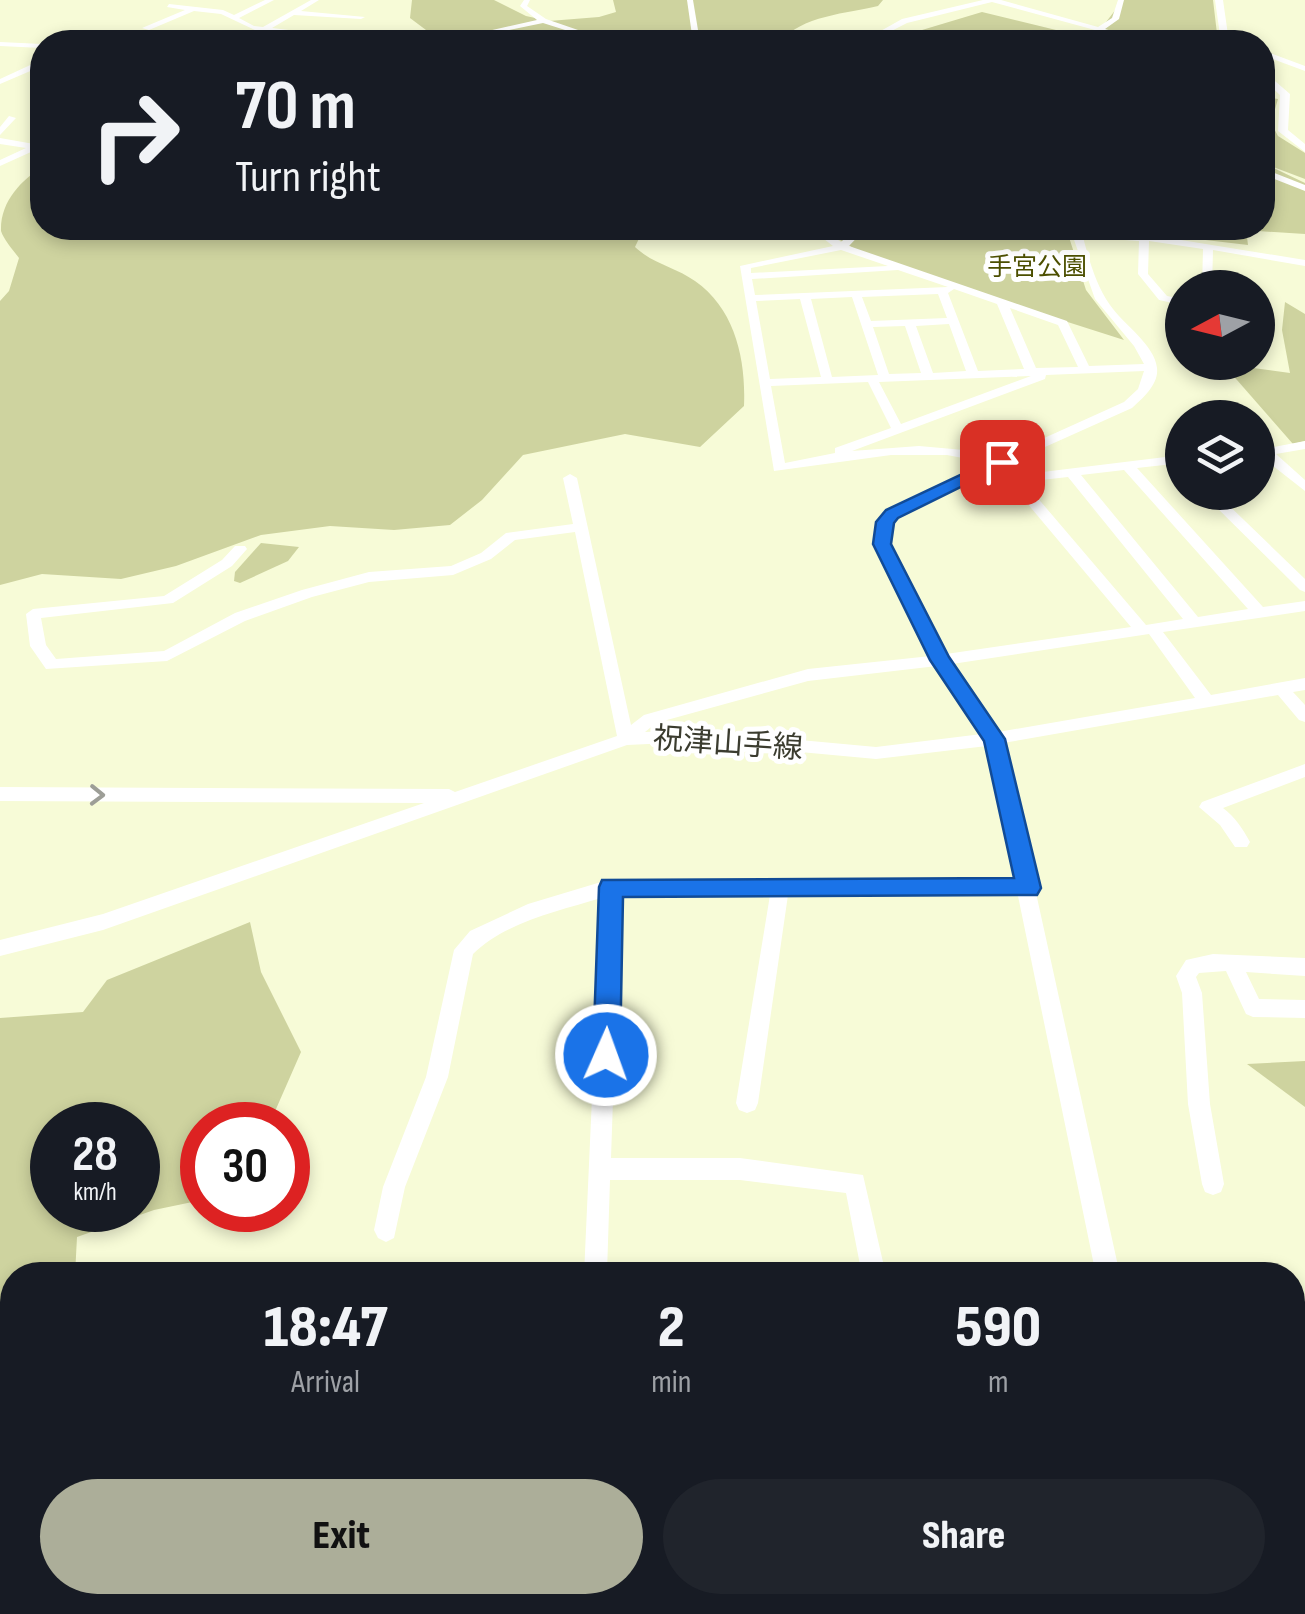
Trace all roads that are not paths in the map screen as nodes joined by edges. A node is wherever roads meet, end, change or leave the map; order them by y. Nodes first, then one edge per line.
1 (233, 0) edge
2 (271, 0) edge
3 (316, 0) edge
4 (328, 0) edge
5 (527, 0) edge
6 (690, 0) edge
7 (952, 0) edge
8 (992, 0) edge
9 (1122, 0) edge
10 (1219, 0) edge
11 (351, 1) edge
12 (371, 4) dead end
13 (168, 6) dead end
14 (192, 10) junction
15 (209, 10) junction
16 (292, 12) junction
17 (328, 16) junction
18 (235, 17) junction
19 (917, 17) junction
20 (543, 22) junction
21 (146, 28) dead end
22 (262, 29) junction
23 (1100, 29) junction
24 (270, 30) edge
25 (363, 30) edge
26 (503, 30) edge
27 (569, 30) edge
28 (695, 30) edge
29 (890, 30) edge
30 (1103, 30) edge
31 (1223, 30) edge
32 (0, 44) edge
33 (30, 46) edge
34 (30, 46) edge
35 (1275, 57) edge
36 (0, 58) edge
37 (30, 68) edge
38 (1305, 69) edge
39 (3, 79) edge
40 (1275, 85) edge
41 (12, 118) dead end
42 (0, 132) edge
43 (0, 141) edge
44 (30, 145) edge
45 (30, 150) edge
46 (1305, 150) edge
47 (0, 163) edge
48 (1275, 176) edge
49 (1305, 188) edge
50 (832, 240) edge
51 (849, 240) edge
52 (1079, 240) edge
53 (1144, 240) edge
54 (1158, 240) edge
55 (842, 247) junction
56 (1208, 247) junction
57 (1305, 263) edge
58 (903, 269) junction
59 (1207, 270) edge
60 (747, 276) junction
61 (959, 289) junction
62 (942, 290) junction
63 (856, 294) junction
64 (805, 296) junction
65 (752, 298) junction
66 (1165, 298) edge
67 (1002, 303) junction
68 (953, 321) junction
69 (910, 323) junction
70 (866, 324) junction
71 (1152, 367) junction
72 (1057, 370) junction
73 (1085, 370) junction
74 (1031, 371) junction
75 (973, 373) junction
76 (928, 375) junction
77 (878, 377) junction
78 (827, 379) junction
79 (766, 382) junction
80 (897, 428) junction
81 (1305, 445) edge
82 (1275, 451) edge
83 (816, 460) junction
84 (1002, 462) junction
85 (1165, 463) edge
86 (1275, 463) edge
87 (1127, 465) junction
88 (1071, 472) junction
89 (570, 478) dead end
90 (1014, 480) junction
91 (952, 486) junction
92 (1305, 487) edge
93 (1225, 510) edge
94 (580, 526) junction
95 (240, 549) dead end
96 (1305, 587) edge
97 (1305, 606) edge
98 (1260, 613) junction
99 (1194, 622) junction
100 (1148, 630) junction
101 (940, 660) junction
102 (1305, 684) edge
103 (1280, 688) junction
104 (1208, 703) junction
105 (1305, 716) edge
106 (626, 739) junction
107 (994, 739) junction
108 (1305, 770) edge
109 (0, 794) edge
110 (464, 796) junction
111 (1241, 842) dead end
112 (611, 887) junction
113 (780, 888) junction
114 (1029, 888) junction
115 (0, 948) edge
116 (1232, 964) junction
117 (1305, 967) edge
118 (1305, 1008) edge
119 (747, 1103) dead end
120 (601, 1170) junction
121 (1213, 1184) dead end
122 (386, 1230) dead end
123 (595, 1262) edge
124 (871, 1262) edge
125 (1105, 1262) edge

1 - 15 street
2 - 18 street
3 - 16 street
4 - 11 street
5 - 20 street
6 - 28 street
7 - 19 street
8 - 19 street
8 - 23 street
9 - 23 street
10 - 31 main road
11 - 12 street
11 - 17 street
13 - 14 street
14 - 15 street
14 - 21 street
15 - 18 street
16 - 17 street
16 - 22 street
17 - 25 street
18 - 22 street
19 - 29 street
20 - 26 street
20 - 27 street
22 - 24 street
23 - 30 street
32 - 33 street
34 - 36 street
35 - 38 street
37 - 39 street
40 - 46 main road
41 - 42 street
43 - 44 street
45 - 47 street
48 - 49 street
50 - 55 street
51 - 55 street
52 - 71 street
53 - 66 street
54 - 56 street
55 - 58 street
55 - 60 street
56 - 57 street
56 - 59 street
58 - 60 street
58 - 61 street
60 - 65 street
61 - 62 street
61 - 67 street
62 - 63 street
62 - 68 street
63 - 64 street
63 - 70 street
64 - 65 street
64 - 78 street
65 - 79 street
67 - 73 street
67 - 74 street
68 - 69 street
68 - 75 street
69 - 70 street
69 - 76 street
70 - 77 street
71 - 73 street
71 - 84 street
72 - 73 street
72 - 74 street
72 - 80 street
74 - 75 street
75 - 76 street
76 - 77 street
77 - 78 street
77 - 80 street
78 - 79 street
79 - 83 street
80 - 83 street
81 - 82 street
83 - 84 street
84 - 91 street
85 - 87 street
86 - 92 street
87 - 88 street
87 - 98 street
88 - 90 street
88 - 99 street
89 - 94 street
90 - 91 street
90 - 100 street
91 - 101 street
93 - 96 street
94 - 95 street
94 - 106 street
97 - 98 street
98 - 99 street
99 - 100 street
100 - 101 street
100 - 104 street
101 - 106 street
101 - 107 street
102 - 103 street, 祝津山手線
103 - 104 street, 祝津山手線
103 - 105 street
104 - 107 street, 祝津山手線
106 - 107 street, 祝津山手線
106 - 110 street, 祝津山手線
107 - 114 street
108 - 111 street
109 -> 110 street
110 - 115 street, 祝津山手線
112 - 113 street
112 - 120 street
112 - 122 street
113 - 114 street
113 - 119 street
114 - 125 street
116 - 117 street
116 - 118 street
116 - 121 street
120 - 123 street
120 - 124 street

